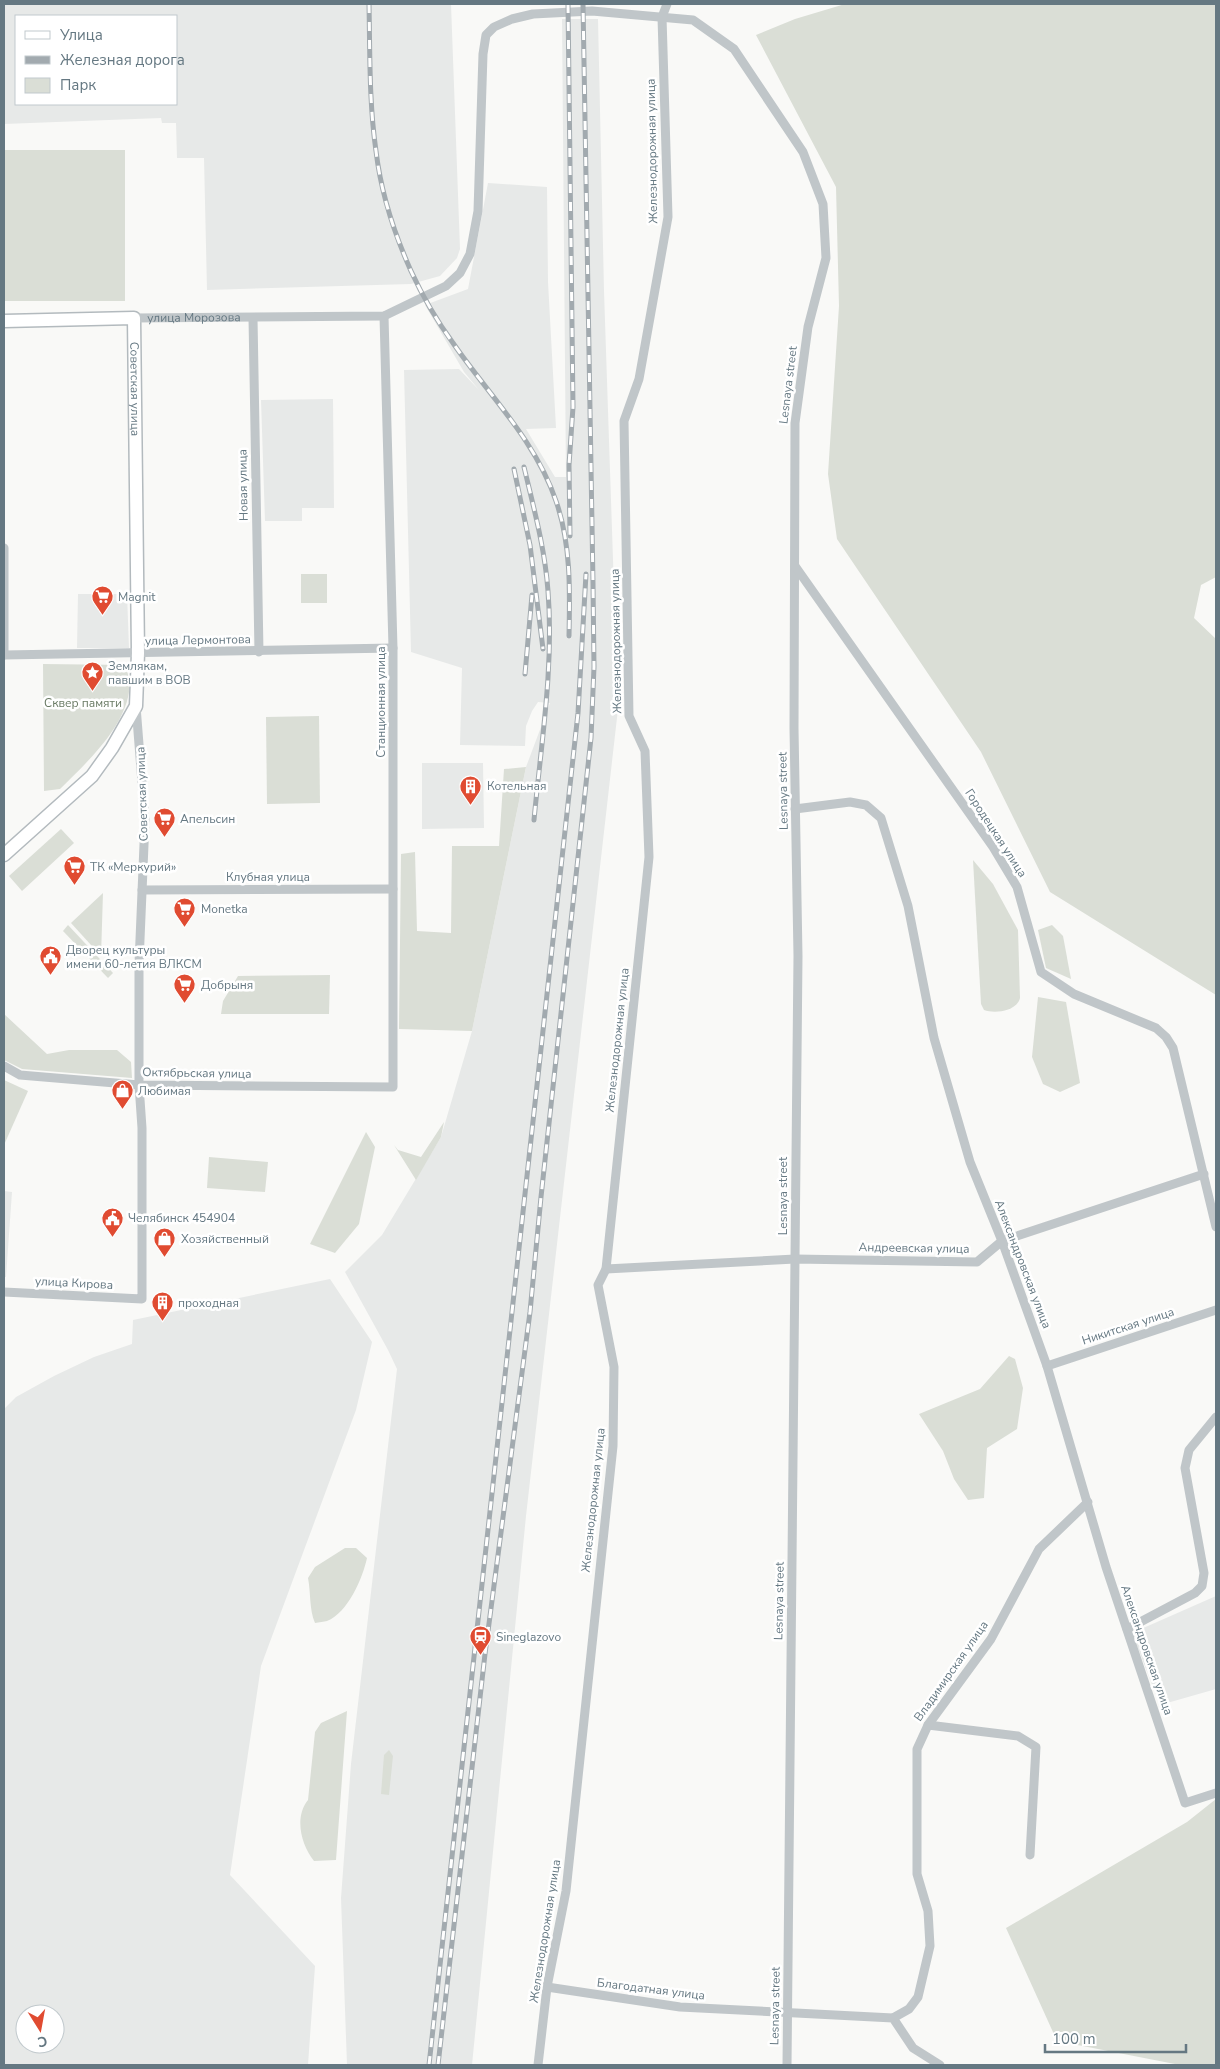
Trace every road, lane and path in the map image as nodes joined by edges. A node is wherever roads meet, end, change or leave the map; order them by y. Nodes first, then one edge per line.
1 (667, 4) edge
2 (662, 17) junction
3 (384, 316) junction
4 (134, 318) junction
5 (253, 318) junction
6 (4, 321) edge
7 (4, 548) edge
8 (795, 565) junction
9 (393, 648) junction
10 (259, 652) junction
11 (138, 653) junction
12 (4, 655) edge
13 (136, 706) junction
14 (796, 809) junction
15 (4, 855) edge
16 (393, 889) junction
17 (142, 890) junction
18 (4, 1066) edge
19 (139, 1085) junction
20 (393, 1087) joint
21 (1204, 1174) junction
22 (1216, 1227) edge
23 (1002, 1241) junction
24 (795, 1259) junction
25 (606, 1269) junction
26 (4, 1292) edge
27 (142, 1299) joint
28 (1216, 1310) edge
29 (1047, 1366) junction
30 (1216, 1417) edge
31 (1088, 1502) junction
32 (1127, 1629) junction
33 (928, 1725) junction
34 (1216, 1793) edge
35 (1030, 1855) dead end
36 (547, 1987) junction
37 (787, 2013) junction
38 (893, 2018) junction
39 (538, 2065) edge
40 (787, 2065) edge
41 (940, 2065) edge

1 - 2 street
2 - 3 street, Lesnaya street
2 - 8 street, Lesnaya street
2 - 25 street, Железнодорожная улица
3 - 5 street, улица Морозова
3 - 9 street, Станционная улица
4 - 5 street, улица Морозова
4 - 6 street, улица Морозова
4 - 11 street, Советская улица
5 - 10 street, Новая улица
7 - 12 street
8 - 14 street, Lesnaya street
8 - 21 street, Городецкая улица
9 - 10 street, улица Лермонтова
9 - 16 street, Станционная улица
10 - 11 street, улица Лермонтова
11 - 12 street, улица Лермонтова
11 - 13 street, Советская улица
13 - 15 street
13 - 17 street, Советская улица
14 - 23 street, Александровская улица
14 - 24 street, Lesnaya street
16 - 17 street, Клубная улица
16 - 20 street, Станционная улица
17 - 19 street, Советская улица
18 - 19 street, Октябрьская улица
19 - 20 street, Октябрьская улица
19 - 27 street, Советская улица
21 - 22 street, Городецкая улица
21 - 23 street, Андреевская улица
23 - 24 street, Андреевская улица
23 - 29 street, Александровская улица
24 - 25 street, Андреевская улица
24 - 37 street, Lesnaya street
25 - 36 street, Железнодорожная улица
26 - 27 street, улица Кирова
28 - 29 street, Никитская улица
29 - 31 street, Александровская улица
30 - 32 street
31 - 32 street, Александровская улица
31 - 33 street, Владимирская улица
32 - 34 street, Александровская улица
33 - 35 street
33 - 38 street, Владимирская улица
36 - 37 street, Благодатная улица
36 - 39 street, Железнодорожная улица
37 - 38 street, Благодатная улица
37 - 40 street, Lesnaya street
38 - 41 street

